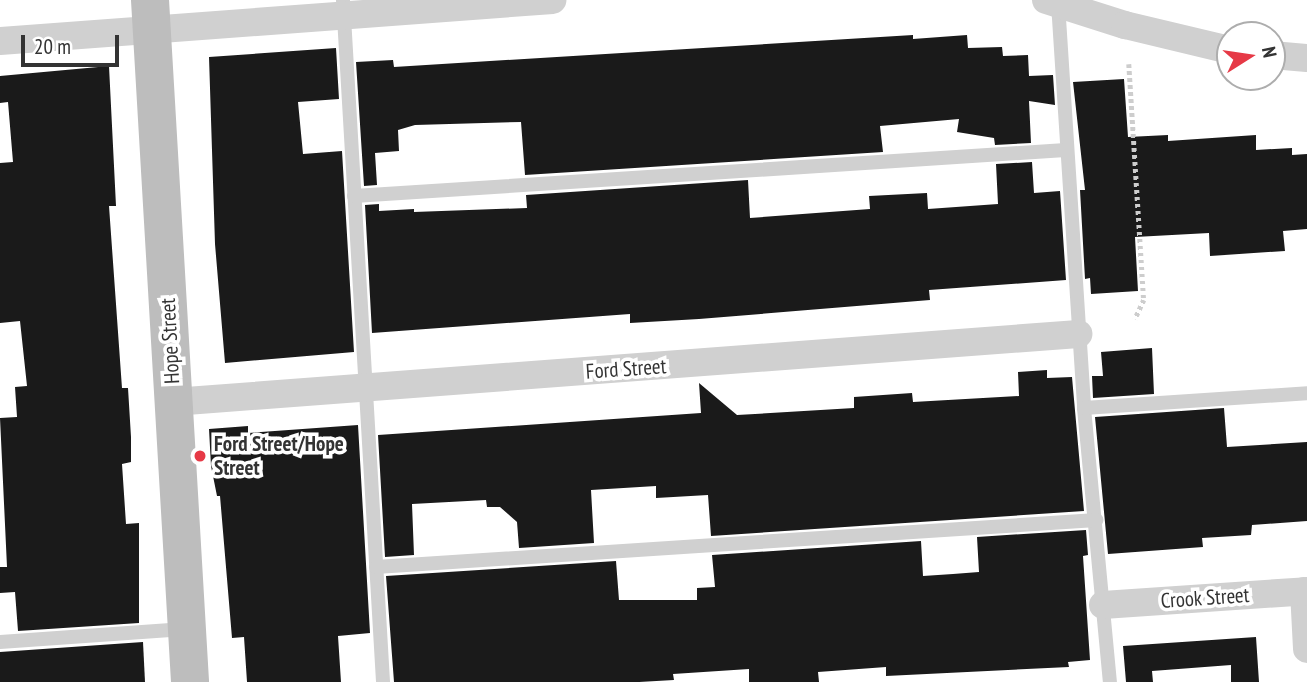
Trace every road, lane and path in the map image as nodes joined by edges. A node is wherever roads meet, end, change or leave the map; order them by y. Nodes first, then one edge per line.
1 (552, 0) edge
2 (1052, 1) edge
3 (343, 8) edge
4 (152, 15) edge
5 (0, 41) edge
6 (1216, 47) edge
7 (1286, 56) edge
8 (1307, 58) edge
9 (1129, 64) dead end
10 (1066, 150) junction
11 (354, 196) junction
12 (1135, 319) dead end
13 (1078, 334) junction
14 (366, 389) junction
15 (1307, 393) edge
16 (173, 402) junction
17 (1084, 408) junction
18 (1096, 520) junction
19 (376, 568) junction
20 (1305, 591) edge
21 (1103, 605) junction
22 (187, 628) junction
23 (0, 642) edge
24 (1307, 649) edge
25 (190, 682) edge
26 (383, 682) edge
27 (1110, 682) edge

1 - 3 street
2 - 6 street
2 - 10 lane
3 - 4 street
3 - 11 lane
4 - 5 street
4 - 16 street, Hope Street
7 - 8 street
9 - 12 path
10 - 11 lane
10 - 13 lane
11 - 14 lane
13 - 14 street, Ford Street
13 - 17 lane
14 - 16 street, Ford Street
14 - 19 lane
15 - 17 lane
16 - 22 street, Hope Street
17 - 18 lane
18 - 19 lane
18 - 21 lane
19 - 26 lane
20 - 21 street, Crook Street
20 - 24 street
21 - 27 lane
22 - 23 lane
22 - 25 street, Hope Street

